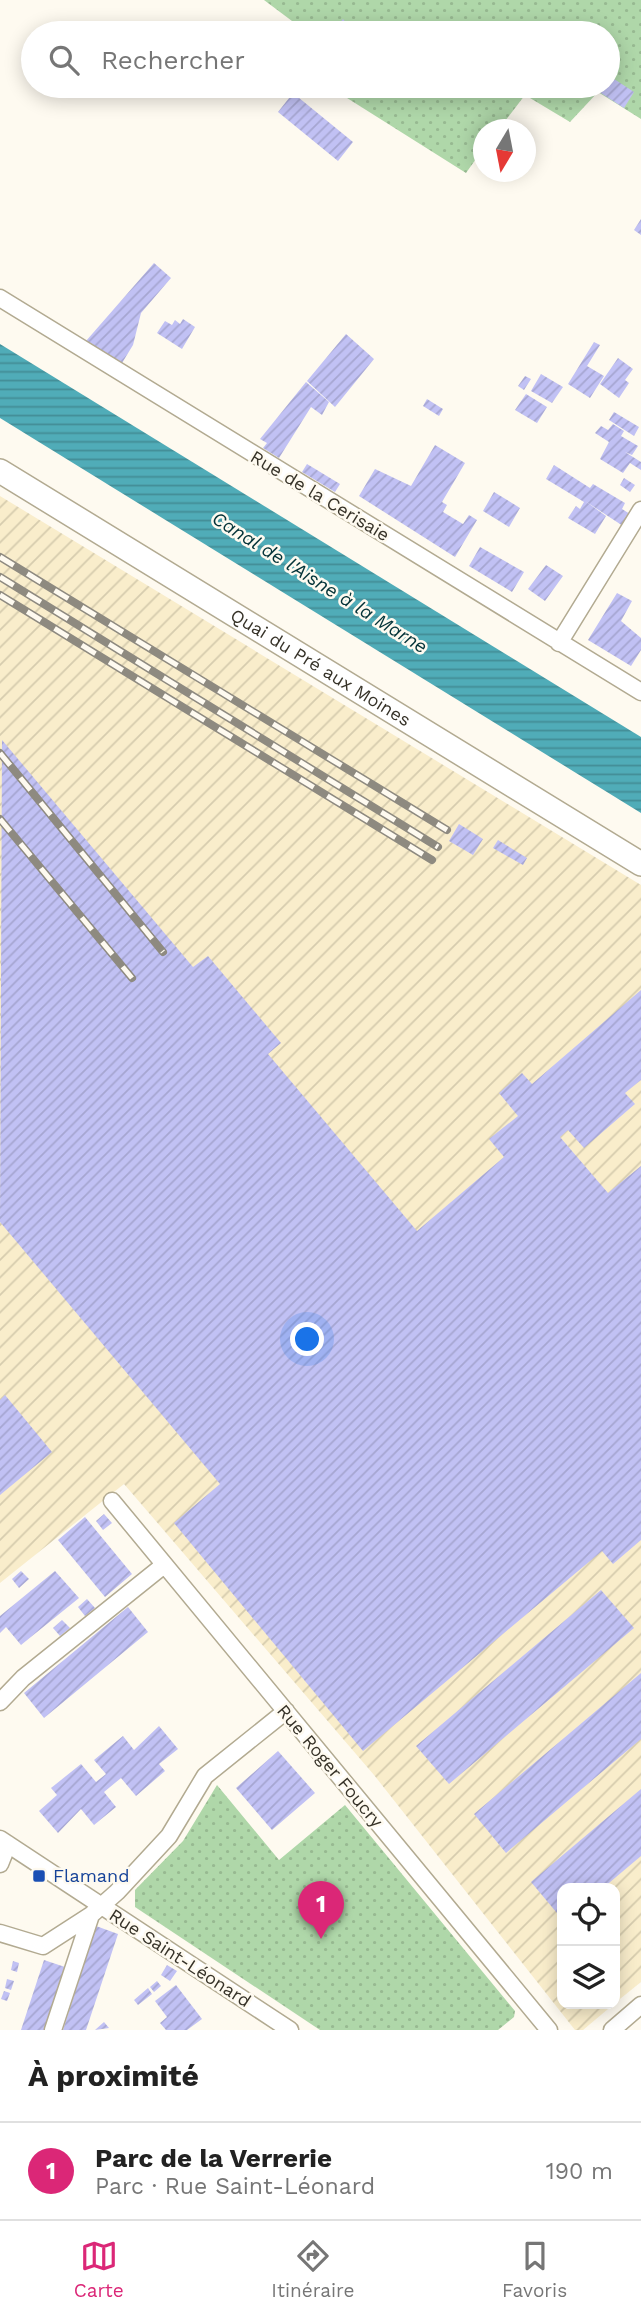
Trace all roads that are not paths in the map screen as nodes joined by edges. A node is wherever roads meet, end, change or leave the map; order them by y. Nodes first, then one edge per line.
1 (0, 299) edge
2 (0, 471) edge
3 (641, 510) edge
4 (559, 643) junction
5 (641, 692) edge
6 (641, 864) edge
7 (112, 1501) dead end
8 (164, 1565) junction
9 (0, 1702) edge
10 (286, 1711) junction
11 (4, 1841) edge
12 (0, 1864) edge
13 (97, 1911) junction
14 (0, 1933) edge
15 (641, 2005) edge
16 (279, 2027) edge
17 (53, 2030) edge
18 (549, 2030) edge
19 (612, 2030) edge

1 - 4 street, Rue de la Cerisaie
2 - 6 street, Quai du Pré aux Moines
3 - 4 street
4 - 5 street, Rue de la Cerisaie
7 - 8 street, Rue Roger Foucry
8 - 9 street
8 - 10 street, Rue Roger Foucry
10 - 13 street
10 - 18 street, Rue Roger Foucry
11 - 12 street
11 - 13 street, Rue Saint-Léonard
13 - 14 street
13 - 16 street, Rue Saint-Léonard
13 - 17 street
15 - 19 street

